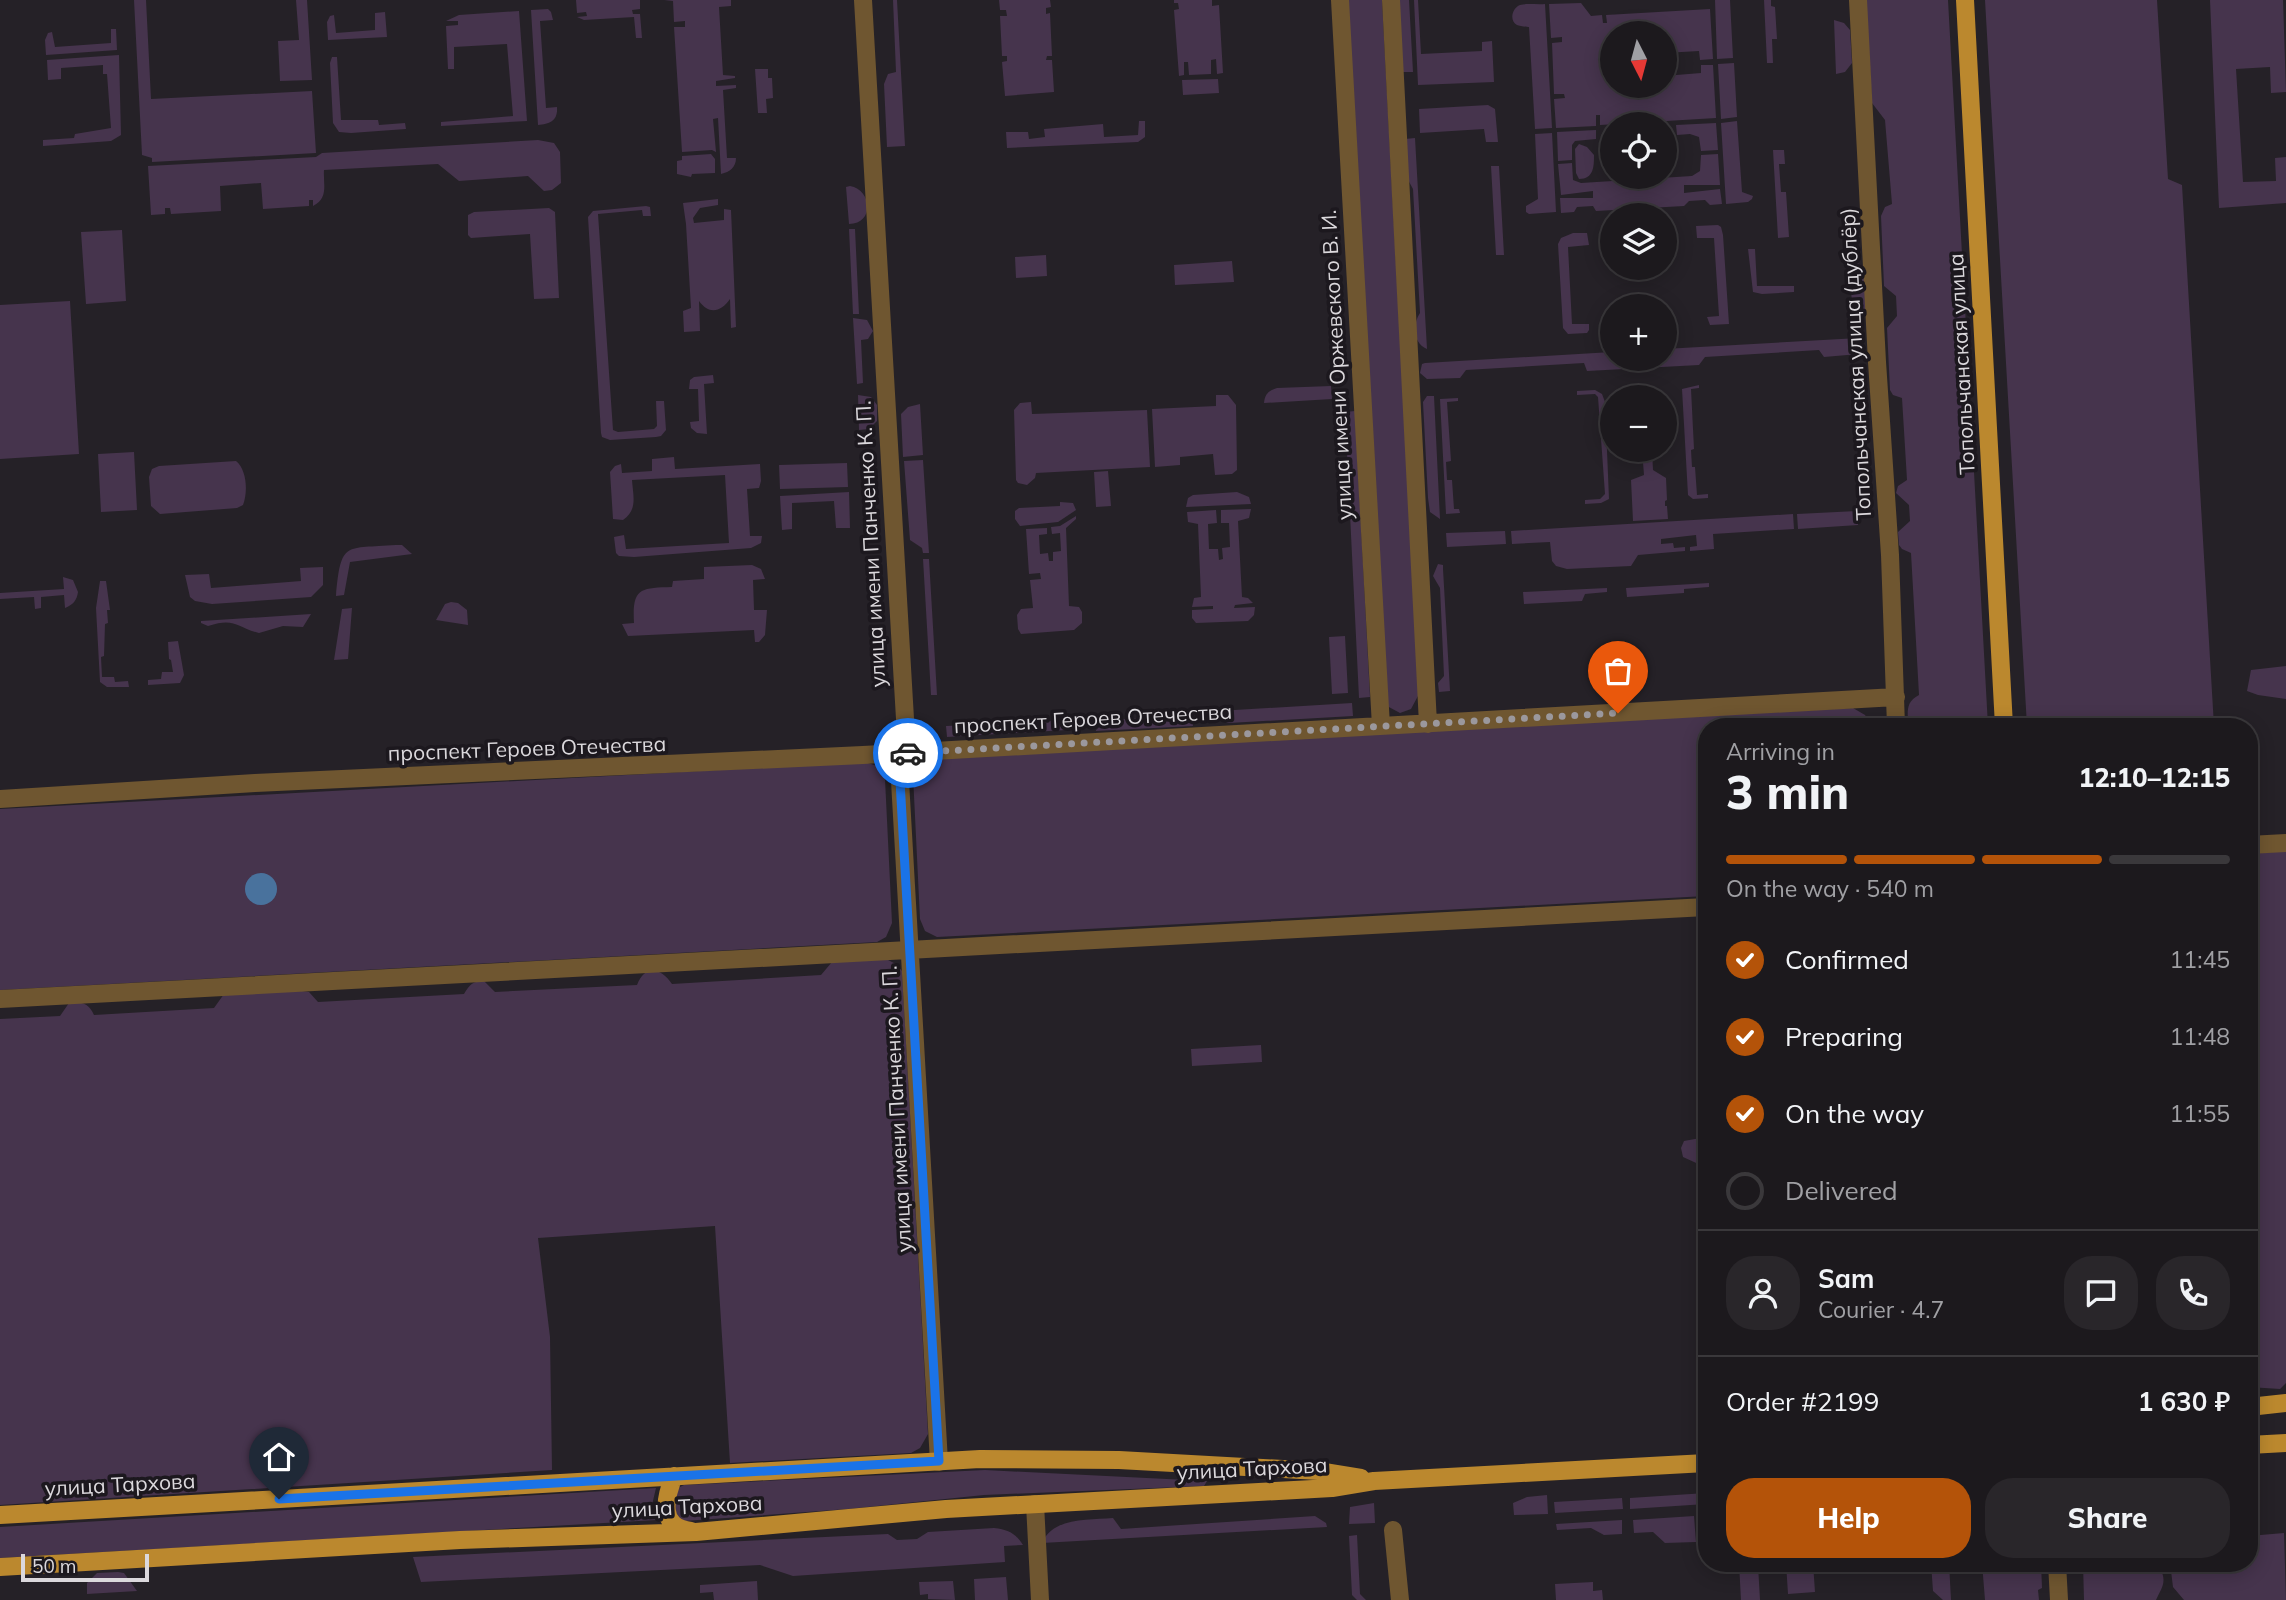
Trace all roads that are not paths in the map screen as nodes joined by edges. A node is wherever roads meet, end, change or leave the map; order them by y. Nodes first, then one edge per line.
1 (863, 0) edge
2 (1340, 0) edge
3 (1391, 0) edge
4 (1858, 0) edge
5 (1965, 0) edge
6 (1896, 697) junction
7 (1896, 718) edge
8 (2004, 718) edge
9 (1428, 724) junction
10 (1381, 726) junction
11 (907, 753) junction
12 (0, 799) edge
13 (2286, 843) edge
14 (2258, 845) edge
15 (1698, 907) edge
16 (910, 949) junction
17 (0, 999) edge
18 (2286, 1403) edge
19 (2258, 1406) edge
20 (2286, 1443) edge
21 (2258, 1445) edge
22 (939, 1461) junction
23 (1698, 1463) edge
24 (674, 1476) junction
25 (1374, 1481) junction
26 (1035, 1504) junction
27 (0, 1515) edge
28 (1393, 1530) dead end
29 (696, 1532) junction
30 (0, 1567) edge
31 (2057, 1572) edge
32 (1040, 1600) edge
33 (1400, 1600) edge
34 (2059, 1600) edge

1 - 11 street, улица имени Панченко К. П.
2 - 10 street, улица имени Оржевского В. И.
3 - 9 street
4 - 6 street, Топольчанская улица (дублёр)
5 - 8 main road, Топольчанская улица
6 - 7 street, Топольчанская улица (дублёр)
6 - 9 street, проспект Героев Отечества
9 - 10 street, проспект Героев Отечества
10 - 11 street, проспект Героев Отечества
11 - 12 street, проспект Героев Отечества
11 - 16 street, улица имени Панченко К. П.
13 - 14 street
15 - 16 street
16 - 17 street
16 - 22 street, улица имени Панченко К. П.
18 - 19 main road
20 - 21 main road
22 - 24 main road, улица Тархова
22 - 25 main road, улица Тархова
23 - 25 main road, улица Тархова
24 - 27 main road, улица Тархова
24 - 29 main road
25 - 26 main road, улица Тархова
26 - 29 main road, улица Тархова
26 - 32 street
28 - 33 street
29 - 30 main road, улица Тархова
31 - 34 street

